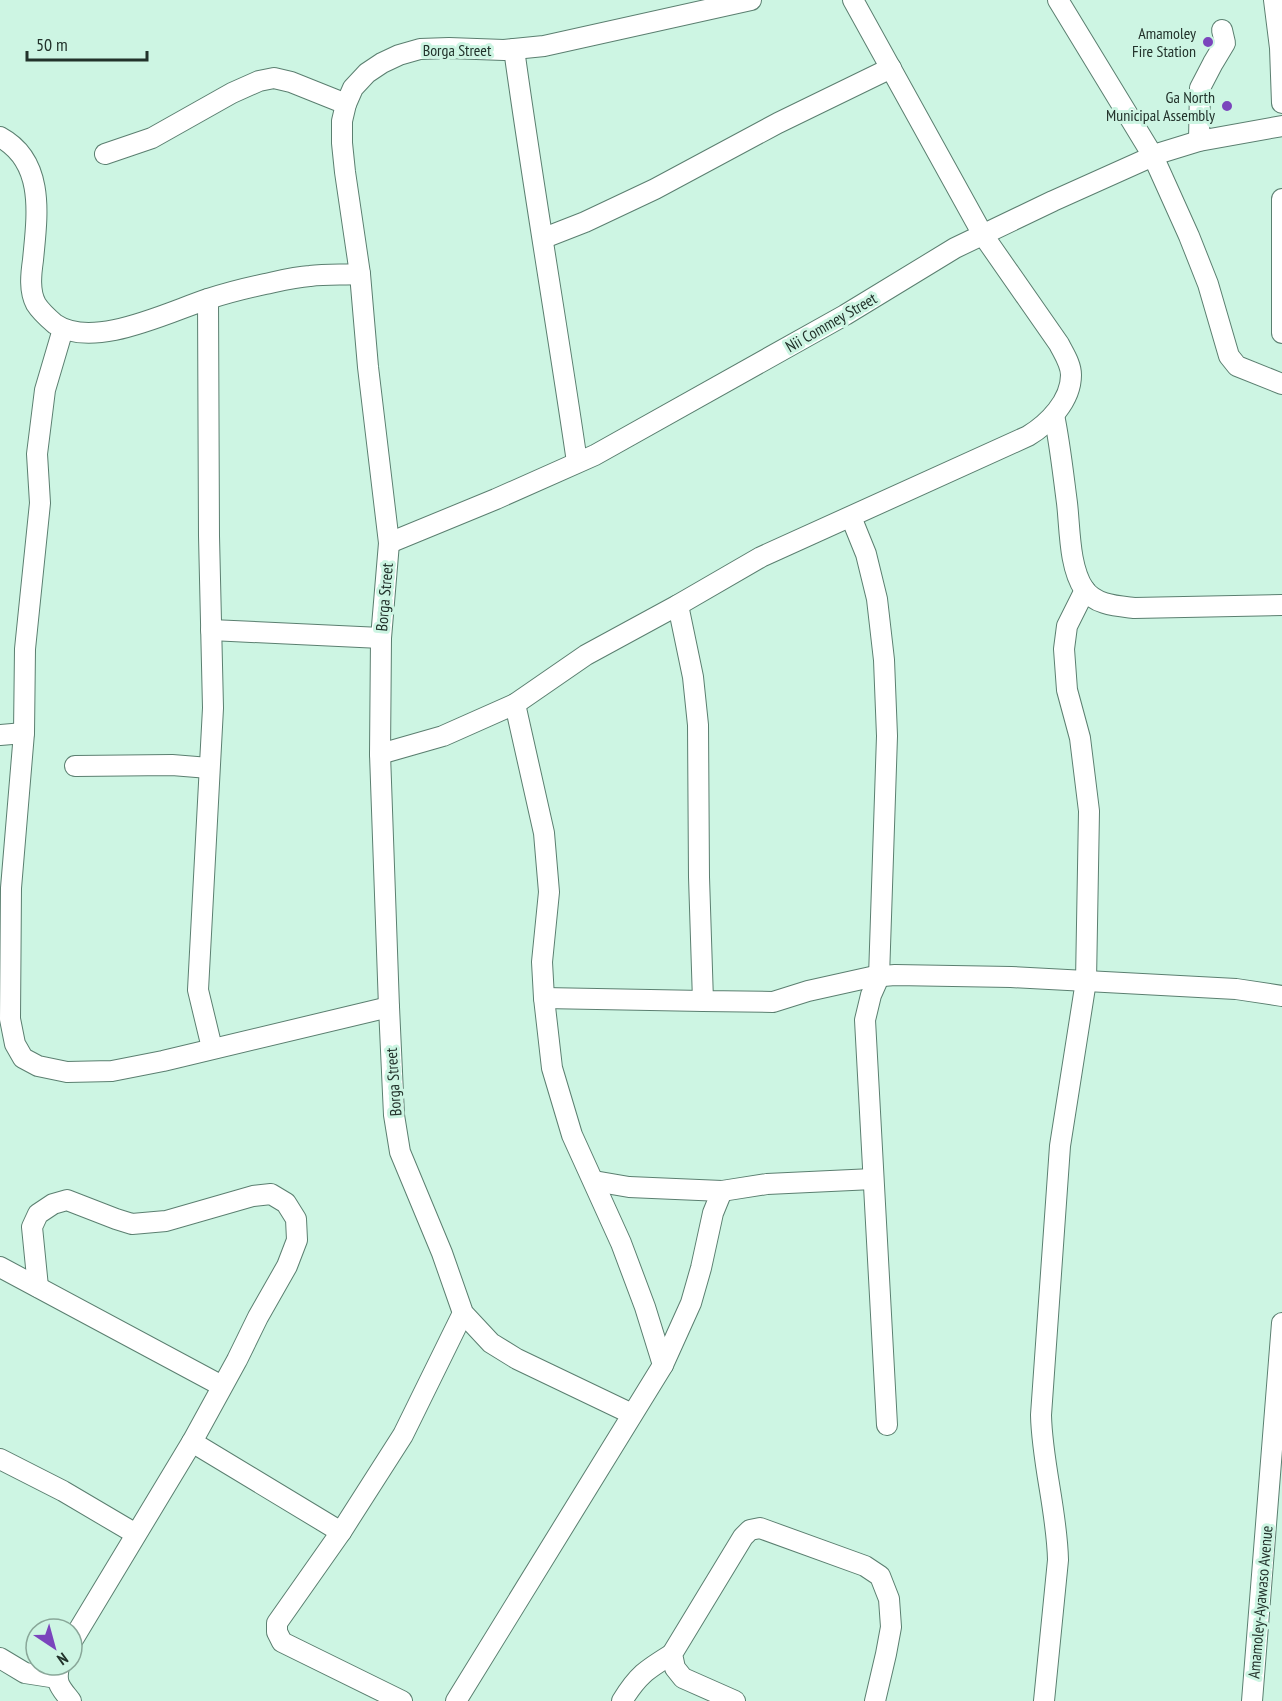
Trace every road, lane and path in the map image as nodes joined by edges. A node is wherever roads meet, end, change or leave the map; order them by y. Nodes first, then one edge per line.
1 (750, 0) edge
2 (853, 0) edge
3 (1058, 0) edge
4 (1274, 0) edge
5 (1222, 30) dead end
6 (1281, 48) edge
7 (514, 49) junction
8 (891, 68) junction
9 (1282, 103) edge
10 (346, 104) junction
11 (1282, 126) edge
12 (0, 137) edge
13 (1198, 141) junction
14 (105, 154) dead end
15 (1153, 156) junction
16 (1282, 199) edge
17 (982, 235) junction
18 (544, 238) junction
19 (360, 274) junction
20 (1282, 280) edge
21 (208, 299) junction
22 (63, 329) junction
23 (1282, 333) edge
24 (1282, 384) edge
25 (1054, 415) junction
26 (578, 462) junction
27 (851, 517) junction
28 (389, 543) junction
29 (1084, 590) junction
30 (678, 605) junction
31 (1282, 605) edge
32 (211, 630) junction
33 (381, 638) junction
34 (515, 704) junction
35 (24, 734) junction
36 (0, 735) edge
37 (380, 754) junction
38 (75, 766) dead end
39 (209, 768) junction
40 (6, 889) edge
41 (879, 977) junction
42 (1086, 981) junction
43 (1282, 996) edge
44 (544, 998) junction
45 (703, 1001) junction
46 (388, 1007) junction
47 (212, 1048) junction
48 (873, 1179) junction
49 (594, 1181) junction
50 (722, 1191) junction
51 (0, 1267) edge
52 (38, 1287) junction
53 (463, 1313) junction
54 (1282, 1323) edge
55 (1281, 1356) edge
56 (663, 1365) junction
57 (222, 1386) junction
58 (632, 1414) junction
59 (887, 1425) dead end
60 (192, 1442) junction
61 (0, 1459) edge
62 (341, 1532) junction
63 (135, 1534) junction
64 (84, 1621) edge
65 (672, 1654) junction
66 (0, 1658) edge
67 (24, 1672) edge
68 (58, 1677) edge
69 (71, 1701) edge
70 (402, 1701) edge
71 (456, 1701) edge
72 (622, 1701) edge
73 (735, 1701) edge
74 (875, 1701) edge
75 (1044, 1701) edge
76 (1252, 1701) edge

1 - 7 street, Borga Street
2 - 8 street
3 - 15 street
4 - 6 street
5 - 13 street
6 - 9 street
7 - 10 street, Borga Street
7 - 18 street
8 - 17 street
8 - 18 street
10 - 14 street
10 - 19 street, Borga Street
11 - 13 street, Nii Commey Street
12 - 22 street
13 - 15 street, Nii Commey Street
15 - 17 street, Nii Commey Street
15 - 24 street
16 - 20 street
17 - 25 street
17 - 26 street, Nii Commey Street
18 - 26 street
19 - 21 street
19 - 28 street, Borga Street
20 - 23 street
21 - 22 street
21 - 32 street
22 - 35 street
25 - 27 street
25 - 29 street
26 - 28 street, Nii Commey Street
27 - 30 street
27 - 41 street
28 - 33 street, Borga Street
29 - 31 street
29 - 42 street
30 - 34 street
30 - 45 street
32 - 33 street
32 - 39 street
33 - 37 street, Borga Street
34 - 37 street
34 - 44 street
35 - 36 street
35 - 40 street
37 - 46 street, Borga Street
38 - 39 street
39 - 47 street
40 - 47 street
41 - 42 street
41 - 45 street
41 - 48 street
42 - 43 street
42 - 75 street
44 - 45 street
44 - 49 street
46 - 47 street
46 - 53 street, Borga Street
48 - 50 street
48 - 59 street
49 - 50 street
49 - 56 street
50 - 56 street
51 - 52 street
52 - 57 street
52 - 57 street
53 - 58 street, Borga Street
53 - 62 street
54 - 55 street, Amamoley-Ayawaso Avenue
55 - 76 street, Amamoley-Ayawaso Avenue
56 - 58 street
57 - 60 street
58 - 71 street
60 - 62 street
60 - 63 street
61 - 63 street
62 - 70 street
63 - 64 street
65 - 72 street
65 - 73 street
65 - 74 street
66 - 67 street
68 - 69 street

